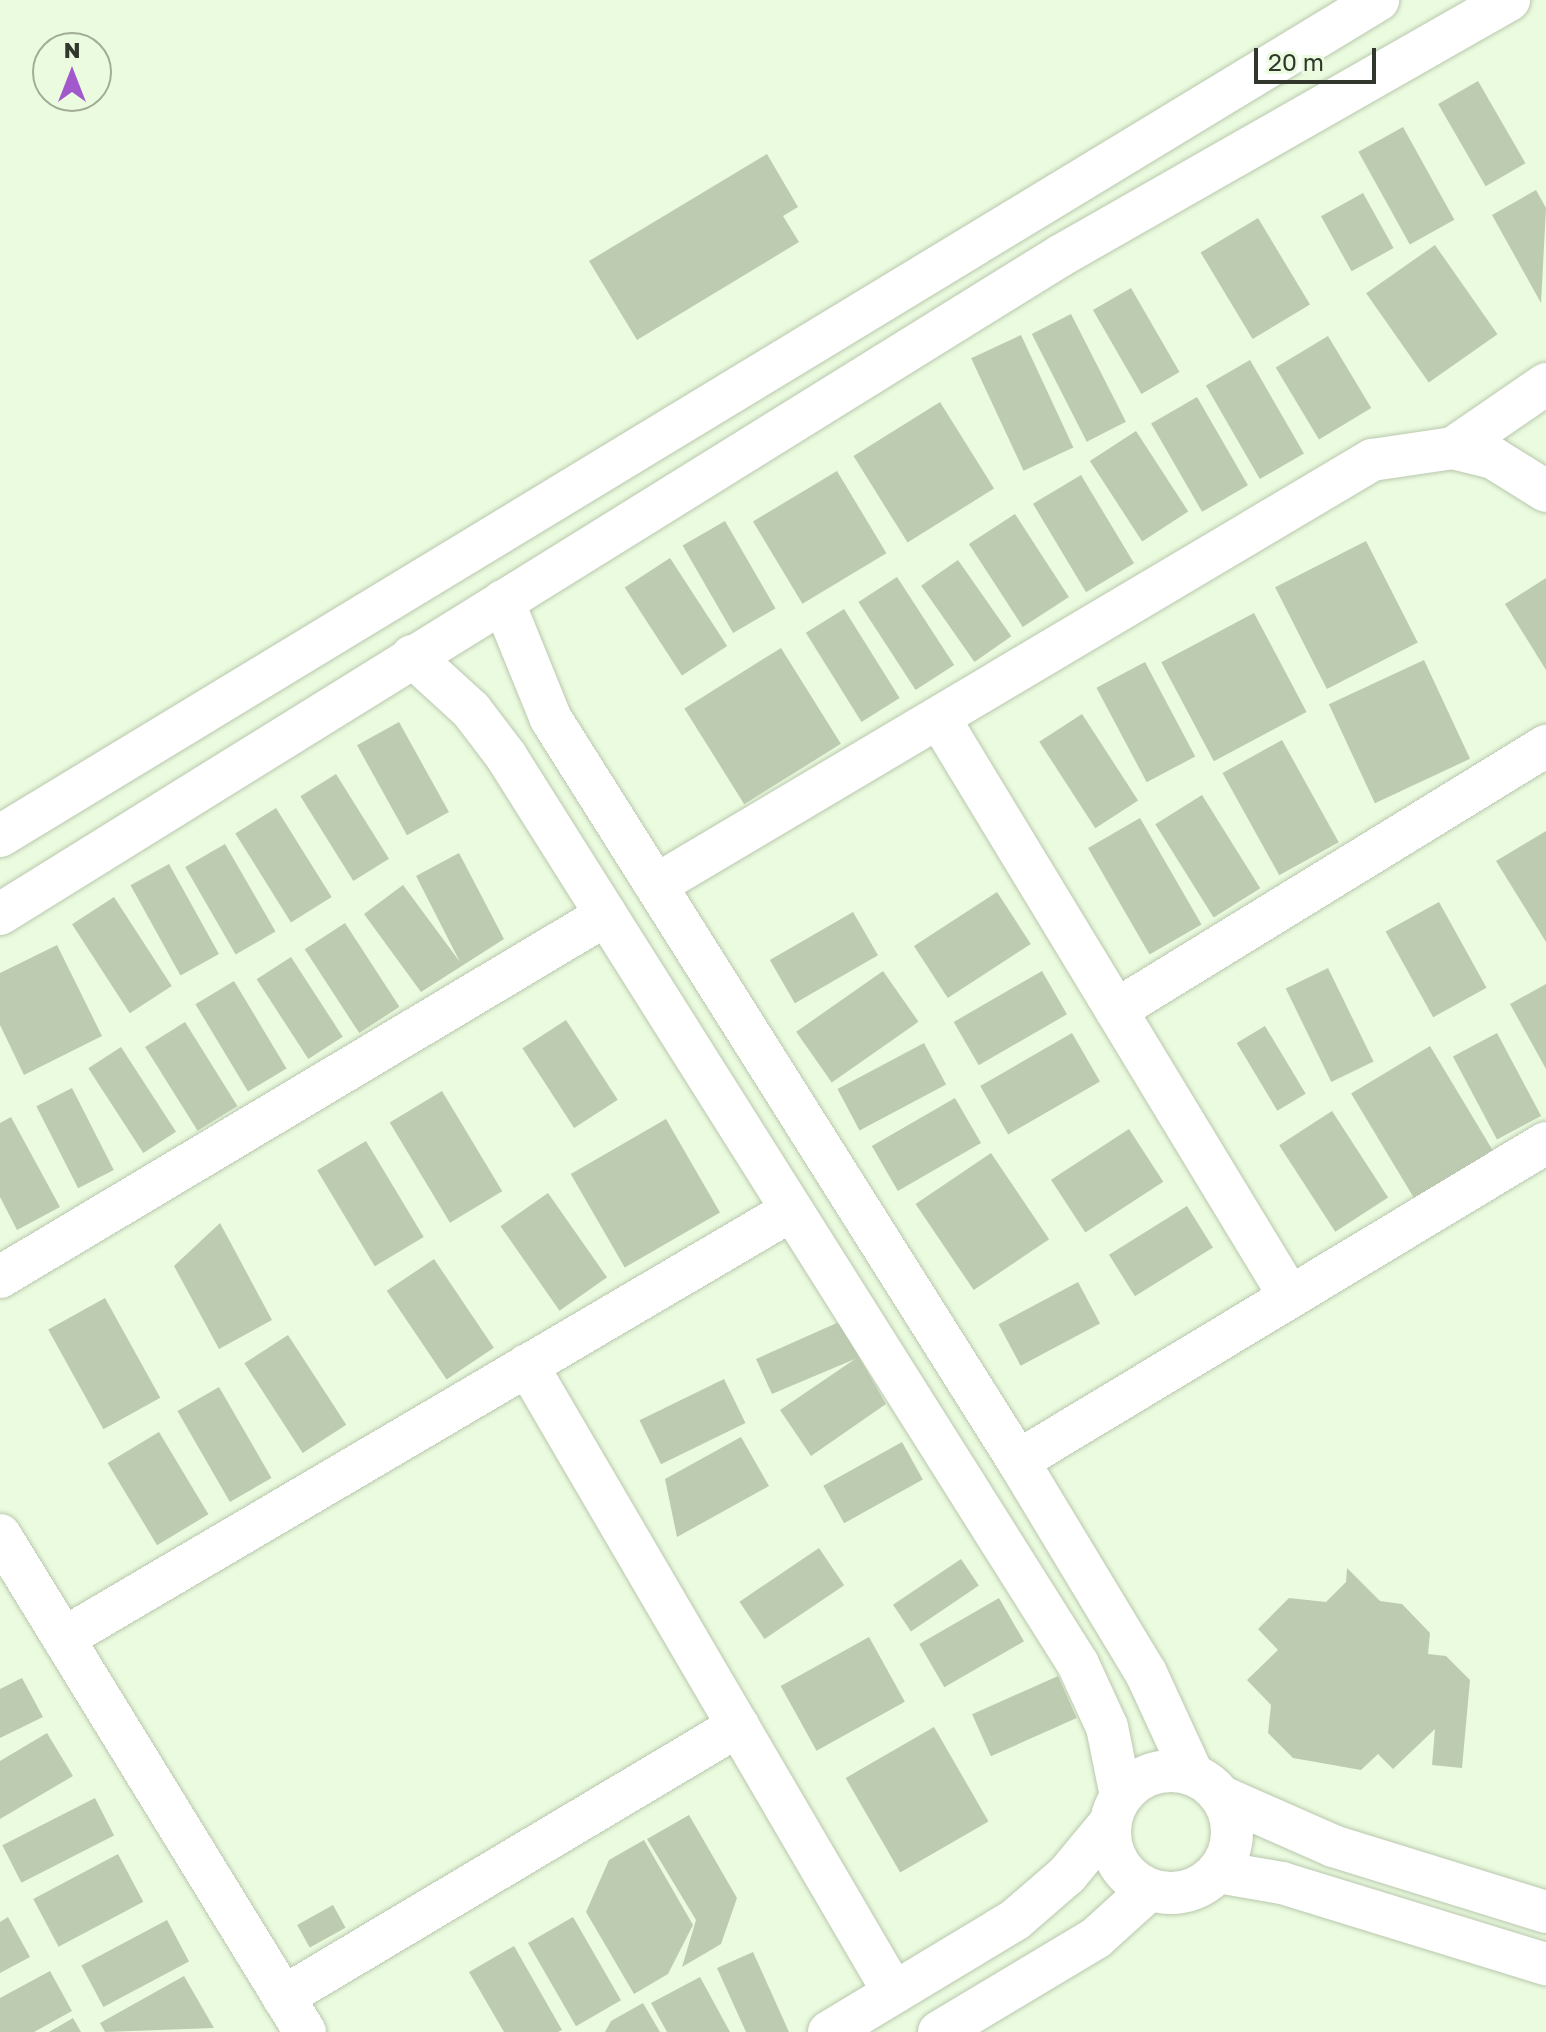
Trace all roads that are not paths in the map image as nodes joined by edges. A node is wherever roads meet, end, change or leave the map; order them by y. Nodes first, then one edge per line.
1 (1378, 0) edge
2 (1509, 0) edge
3 (1027, 211) junction
4 (1060, 256) junction
5 (1546, 384) edge
6 (1453, 448) junction
7 (1546, 491) edge
8 (503, 601) junction
9 (412, 656) junction
10 (939, 718) junction
11 (1546, 746) edge
12 (0, 836) edge
13 (656, 885) junction
14 (0, 914) edge
15 (606, 915) junction
16 (1116, 1010) junction
17 (1546, 1143) edge
18 (792, 1210) junction
19 (0, 1277) edge
20 (1290, 1297) junction
21 (527, 1365) junction
22 (1018, 1461) junction
23 (0, 1535) edge
24 (64, 1638) junction
25 (738, 1726) junction
26 (1207, 1786) junction
27 (1116, 1809) junction
28 (1218, 1872) junction
29 (1149, 1890) junction
30 (1546, 1912) edge
31 (1546, 1964) edge
32 (894, 1993) junction
33 (294, 2015) edge
34 (829, 2032) edge
35 (939, 2032) edge

1 - 3 street
2 - 4 street
3 - 4 street
3 - 12 street
4 - 8 street
5 - 6 street
6 - 7 street
6 - 10 street
8 - 9 street
8 - 13 street
9 - 14 street
9 - 15 street
10 - 13 street
10 - 16 street
11 - 16 street
13 - 22 street
15 - 18 street
15 - 19 street
16 - 20 street
17 - 20 street
18 - 21 street
18 - 27 street
20 - 22 street
21 - 24 street
21 - 25 street
22 - 26 street
23 - 24 street
24 - 33 street
25 - 32 street
25 - 33 street
26 - 27 street
26 - 28 street
26 - 30 street
27 - 29 street
27 - 32 street
28 - 29 street
28 - 31 street
29 - 35 street
32 - 34 street

